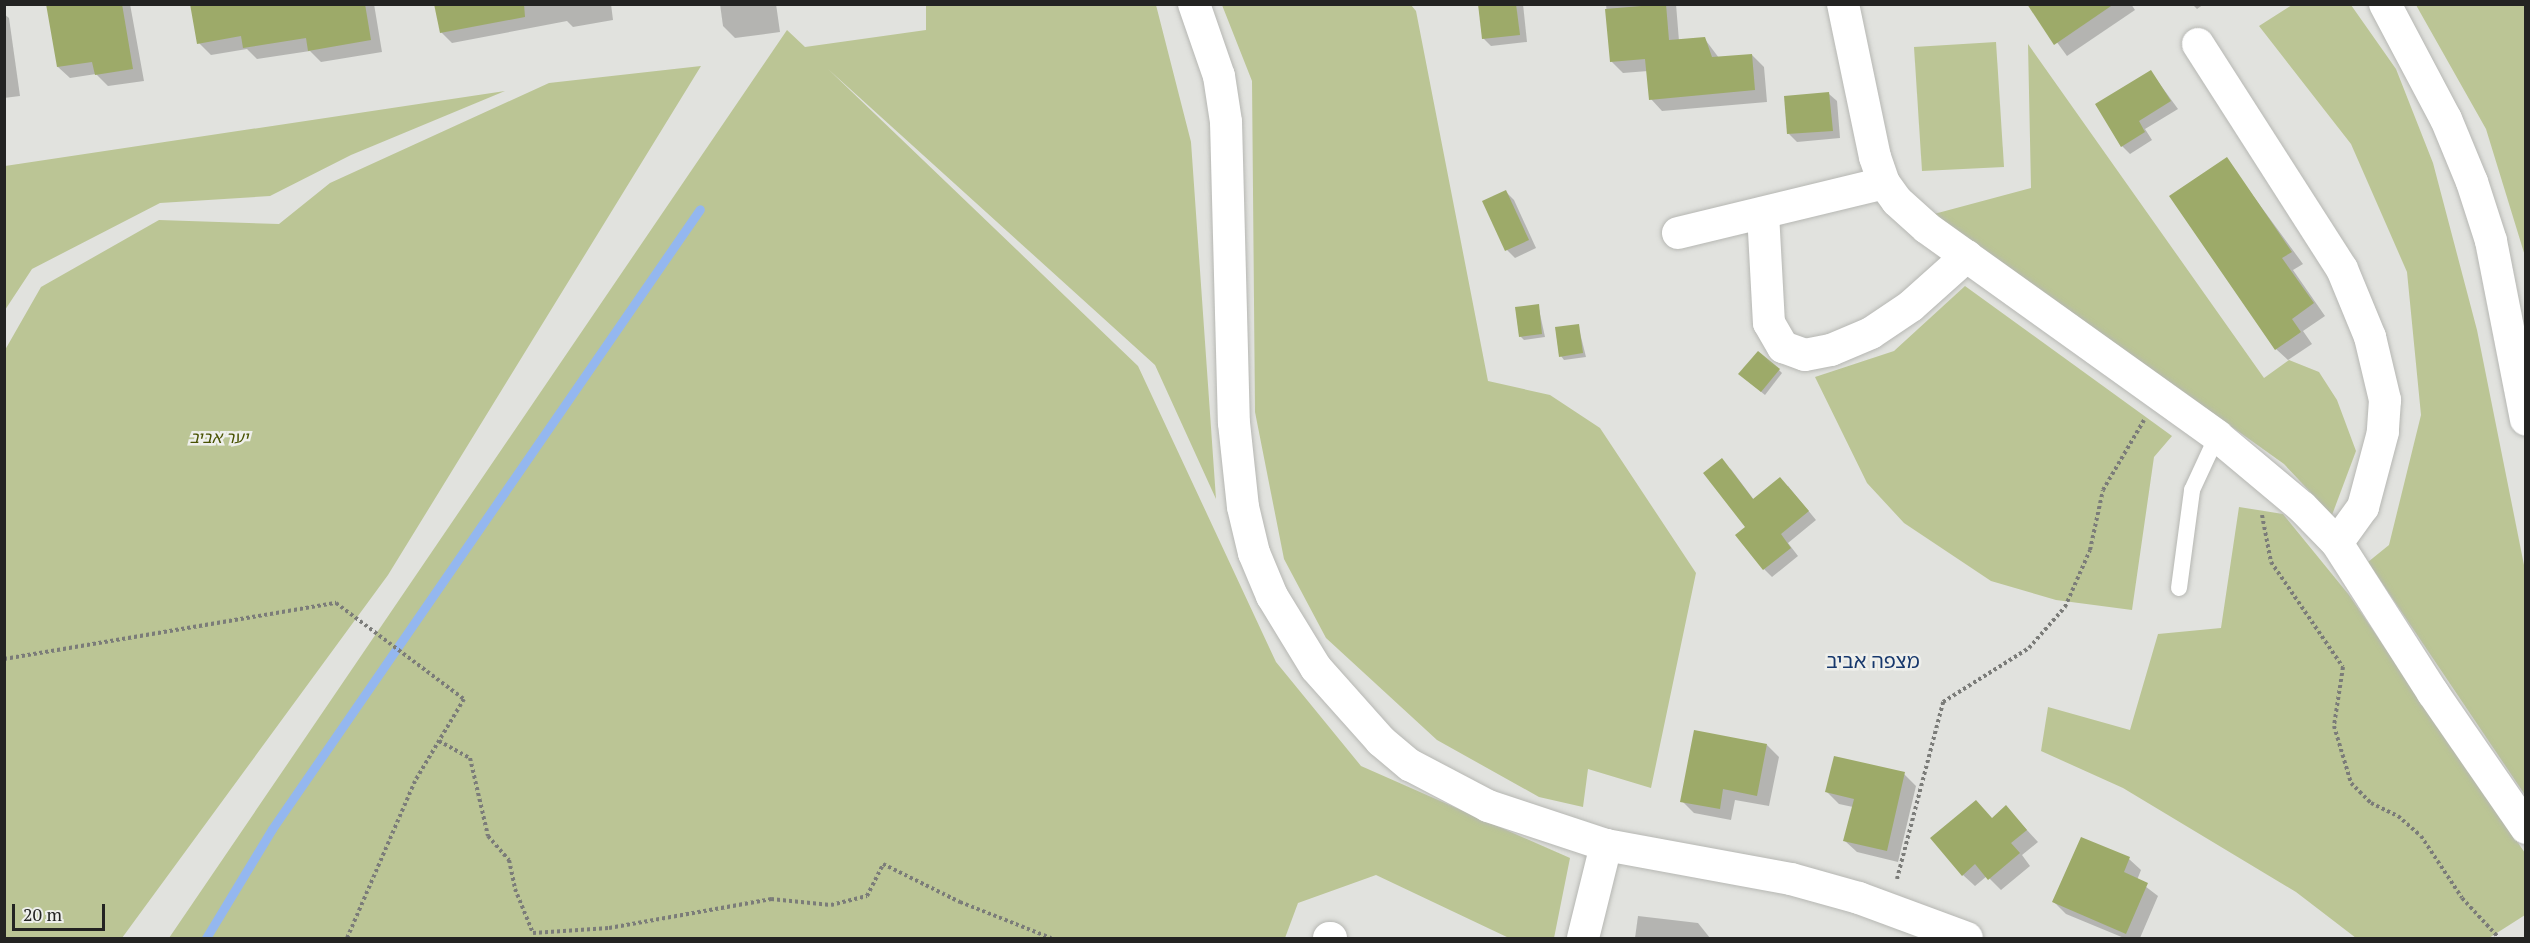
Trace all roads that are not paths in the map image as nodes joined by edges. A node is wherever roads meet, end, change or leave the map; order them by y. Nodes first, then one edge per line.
1 (1194, 4) edge
2 (1843, 4) edge
3 (2385, 4) edge
4 (2198, 44) dead end
5 (1884, 183) junction
6 (1763, 213) junction
7 (1678, 233) dead end
8 (1967, 256) junction
9 (2526, 420) edge
10 (2217, 436) junction
11 (2337, 543) junction
12 (2179, 588) dead end
13 (2526, 828) edge
14 (1606, 844) junction
15 (1583, 939) edge
16 (1967, 939) edge

1 - 14 street
2 - 5 street
3 - 9 street
4 - 11 street
5 - 6 street
5 - 8 street
6 - 7 street
6 - 8 street
8 - 10 street
10 - 11 street
10 - 12 lane
11 - 13 street
14 - 15 street
14 - 16 street

